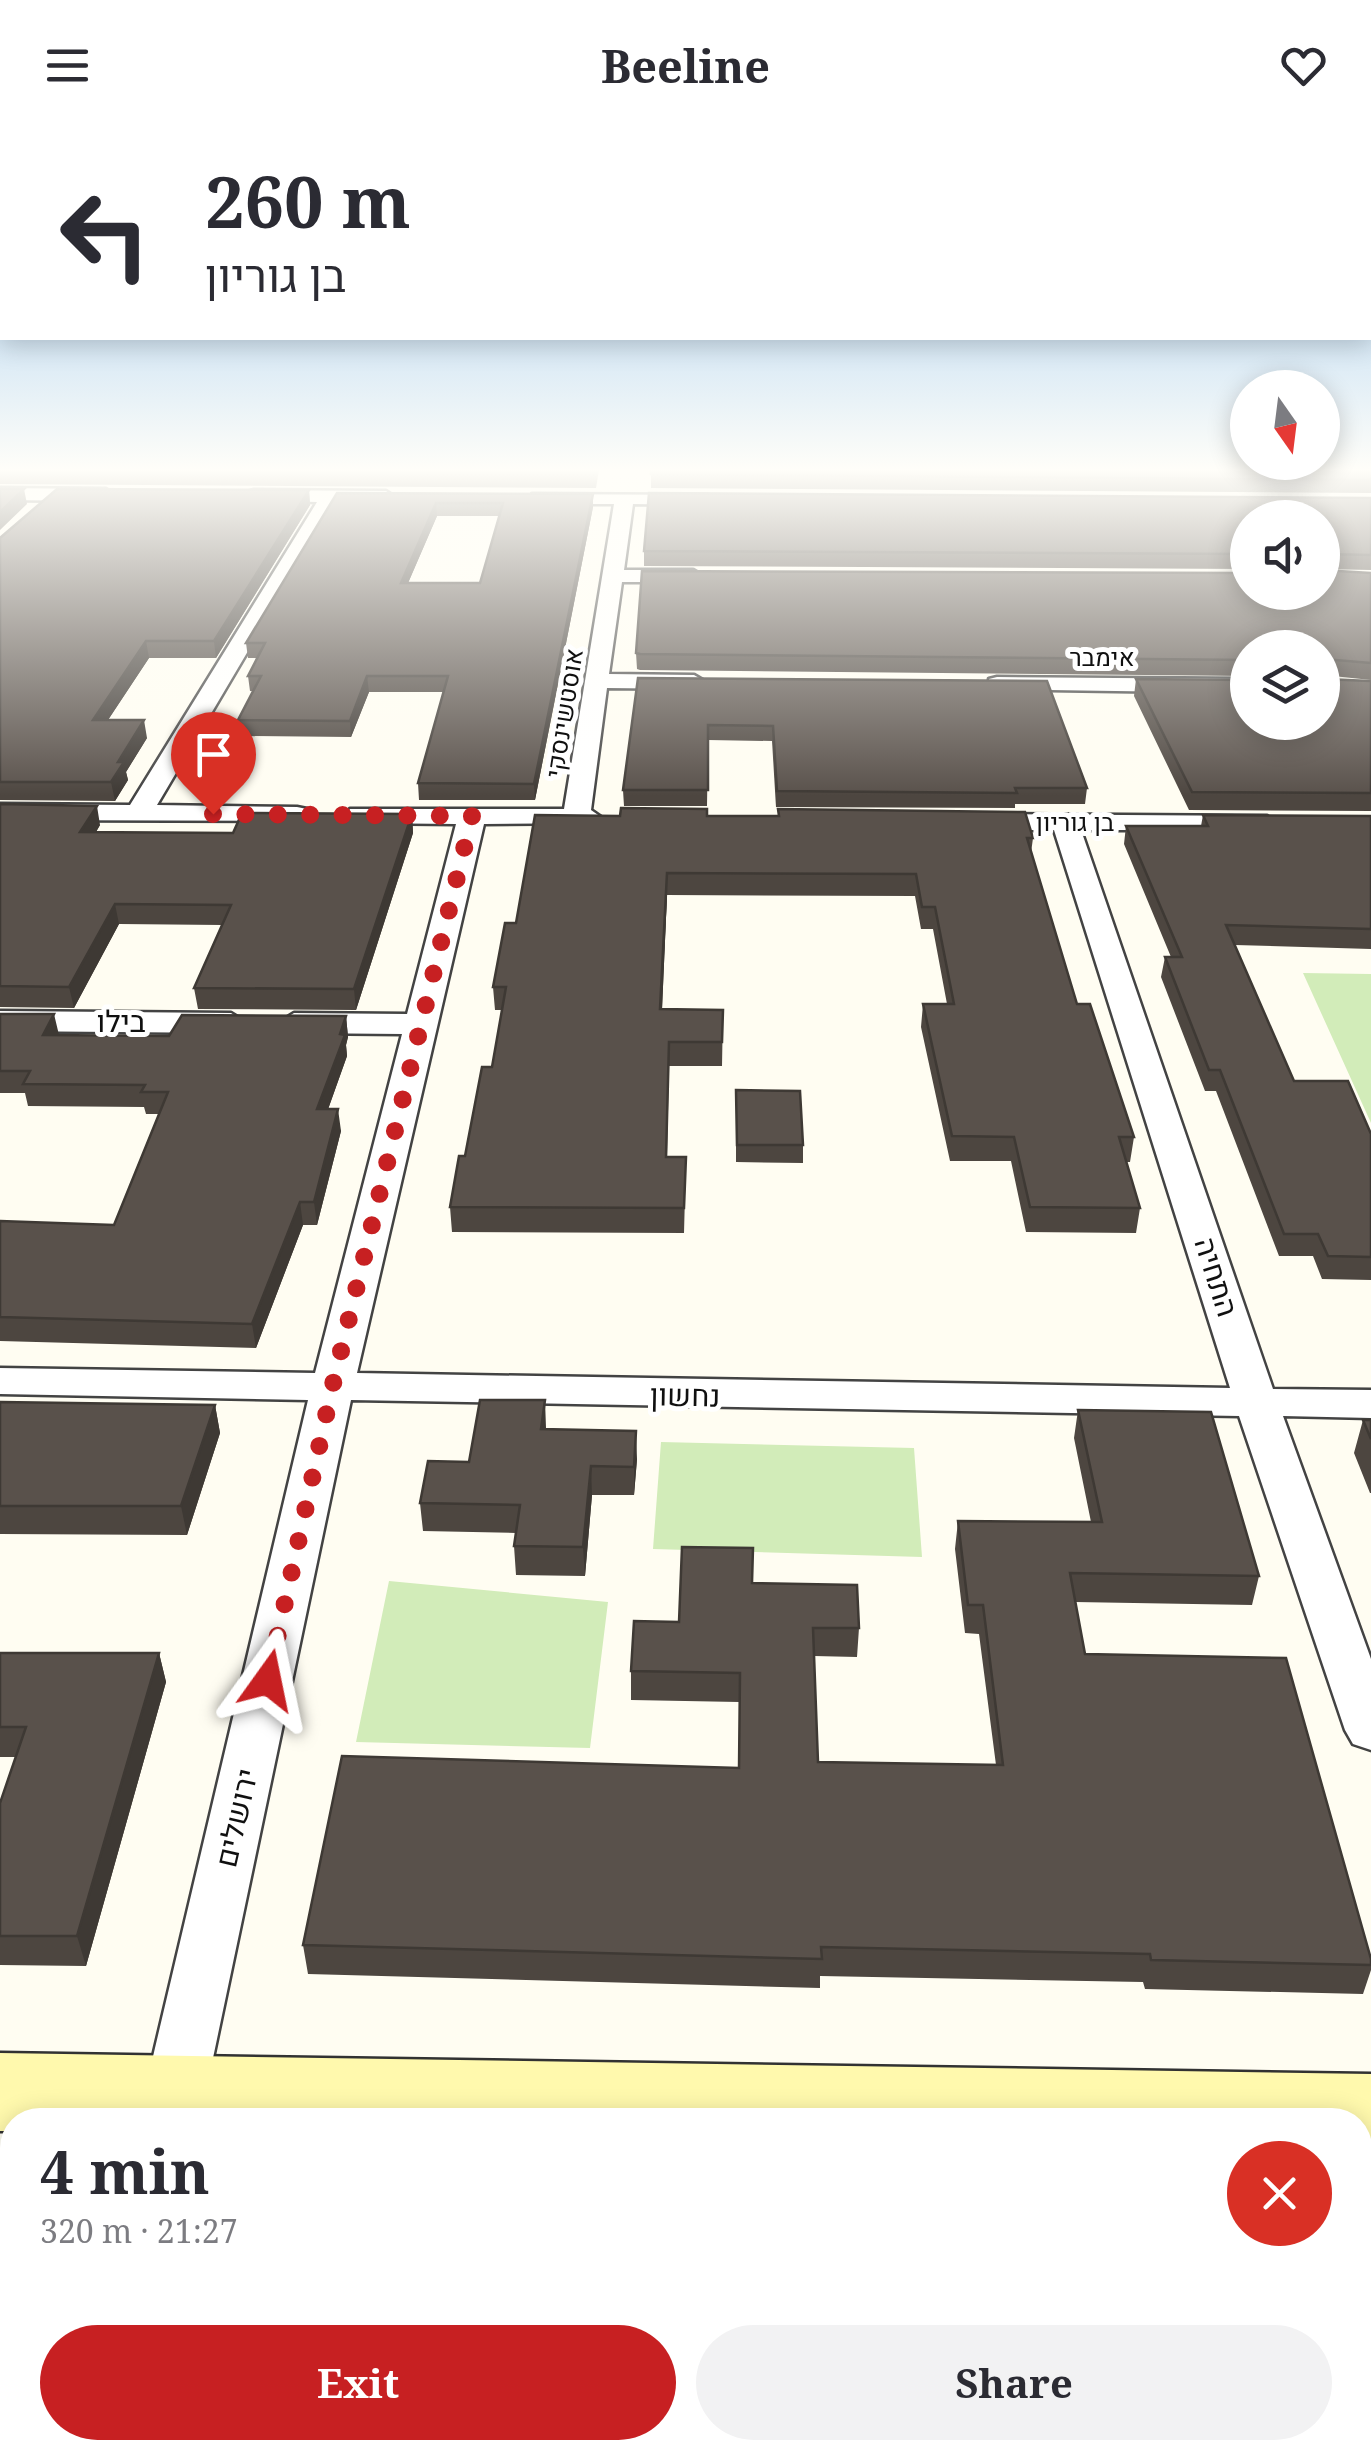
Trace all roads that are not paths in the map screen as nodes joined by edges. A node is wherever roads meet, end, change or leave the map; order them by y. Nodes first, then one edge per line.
1 (280, 579) edge
2 (612, 579) edge
3 (596, 681) junction
4 (712, 682) edge
5 (964, 684) edge
6 (1230, 686) edge
7 (0, 812) edge
8 (138, 813) junction
9 (472, 816) junction
10 (576, 817) junction
11 (615, 818) edge
12 (948, 821) edge
13 (1065, 822) junction
14 (1293, 823) edge
15 (0, 1021) edge
16 (422, 1024) junction
17 (0, 1381) edge
18 (332, 1388) junction
19 (1255, 1399) junction
20 (1371, 1404) edge
21 (1371, 1730) edge
22 (0, 2092) edge
23 (172, 2108) edge

1 - 8 street
2 - 3 street, אוסטשינסקי
3 - 4 street
3 - 10 street, אוסטשינסקי
5 - 6 street, אימבר
7 - 8 street
8 - 9 street
9 - 10 street
9 - 16 street, ירושלים
10 - 11 street
12 - 13 street, בן גוריון
13 - 14 street, בן גוריון
13 - 19 street, התחיה
15 - 16 street, בילו
16 - 18 street, ירושלים
17 - 18 street, נחשון
18 - 19 street, נחשון
18 - 23 street, ירושלים
19 - 20 street, נחשון
19 - 21 street, התחיה
22 - 23 main road

